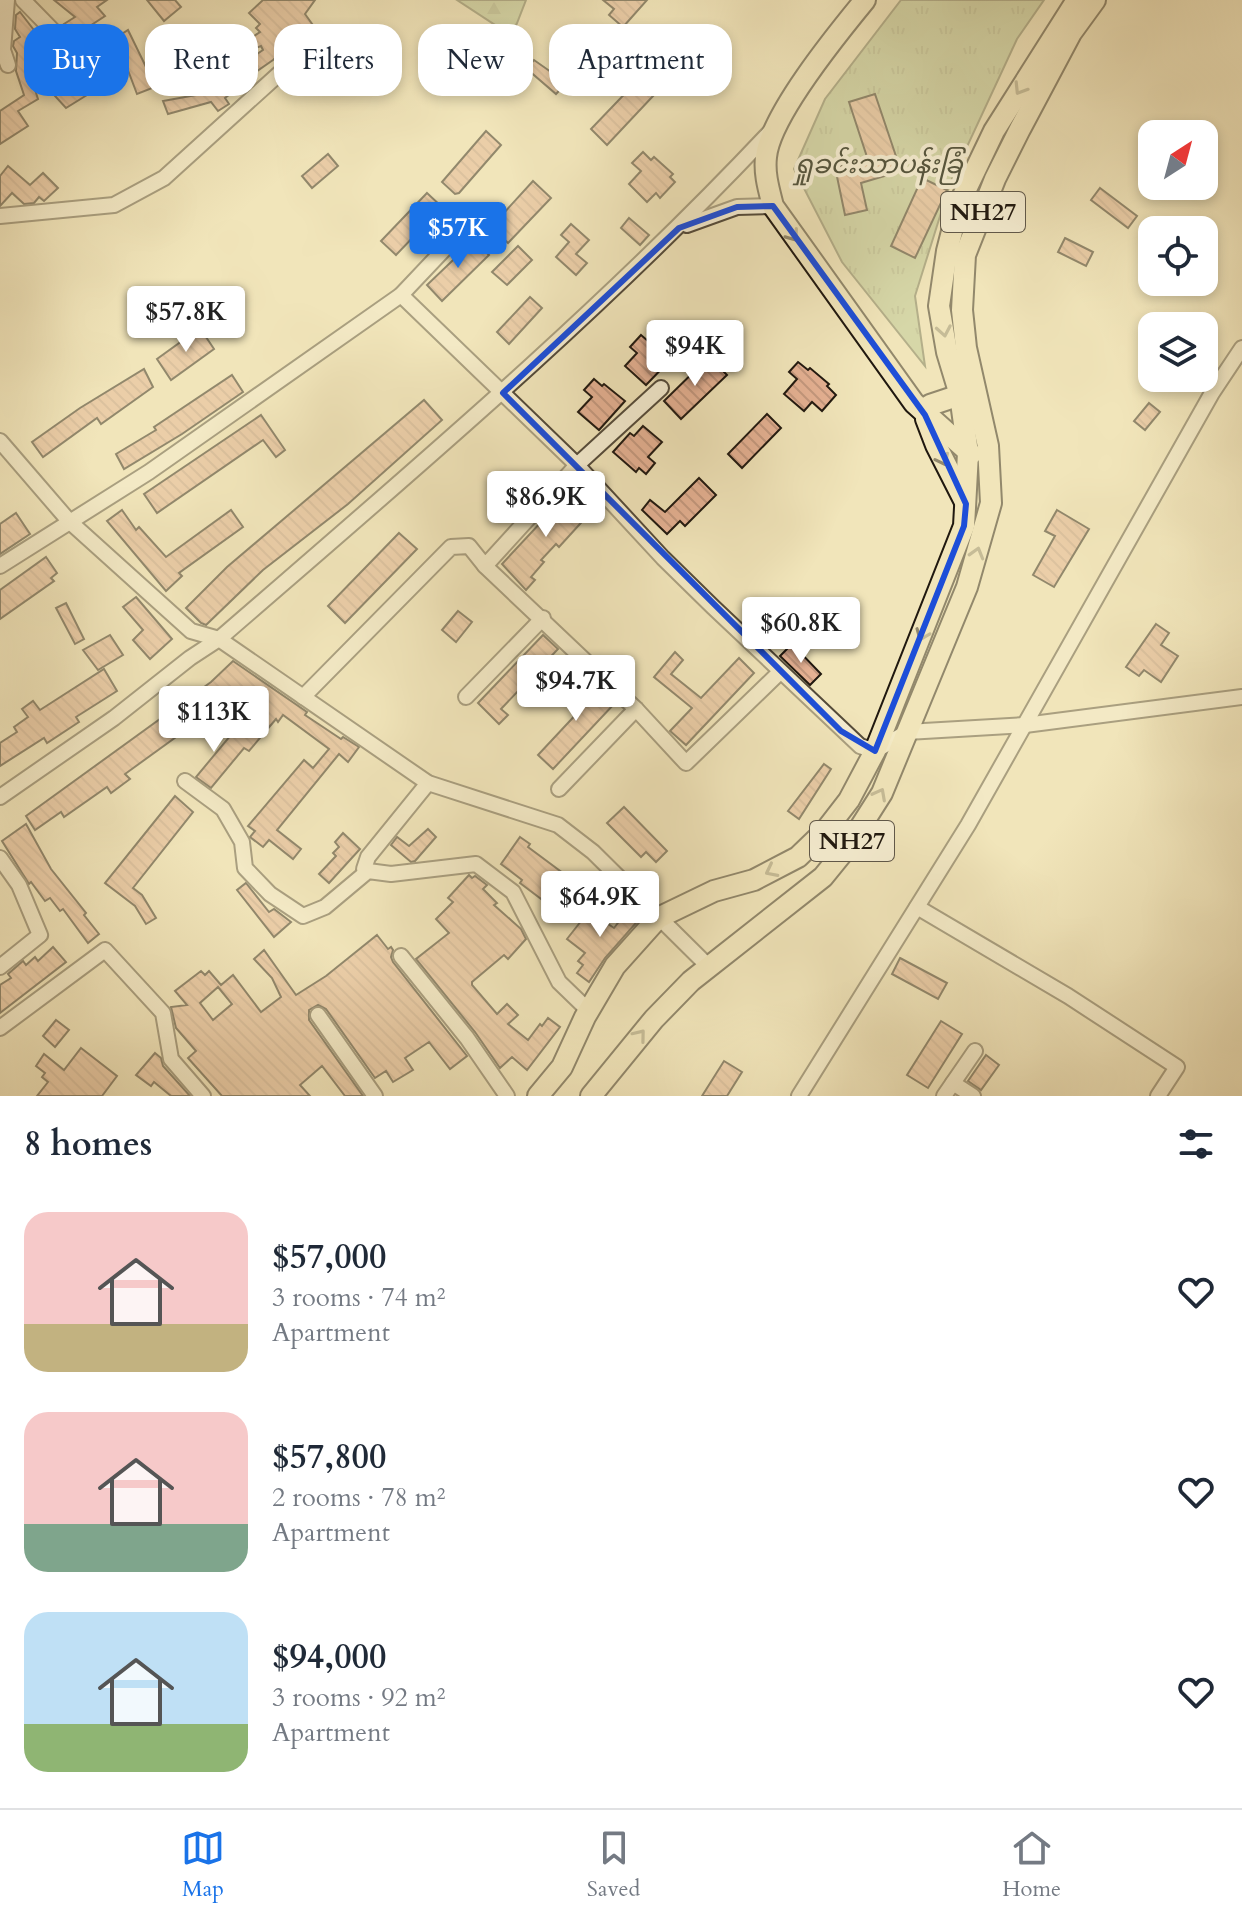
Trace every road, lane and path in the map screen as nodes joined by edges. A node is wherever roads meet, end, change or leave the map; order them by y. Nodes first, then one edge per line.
1 (7, 0) edge
2 (23, 0) edge
3 (1077, 0) edge
4 (1095, 0) edge
5 (857, 4) edge
6 (46, 24) edge
7 (8, 65) dead end
8 (274, 78) edge
9 (773, 129) junction
10 (773, 206) junction
11 (0, 216) edge
12 (471, 221) dead end
13 (679, 228) junction
14 (401, 295) junction
15 (1242, 348) edge
16 (661, 388) dead end
17 (503, 393) junction
18 (960, 395) junction
19 (927, 410) junction
20 (0, 441) edge
21 (966, 444) junction
22 (989, 454) junction
23 (577, 465) junction
24 (966, 504) junction
25 (69, 521) junction
26 (0, 566) edge
27 (485, 566) junction
28 (543, 618) junction
29 (219, 639) junction
30 (780, 672) junction
31 (303, 697) junction
32 (466, 697) dead end
33 (1242, 697) edge
34 (636, 709) junction
35 (1025, 725) junction
36 (907, 732) junction
37 (875, 751) junction
38 (185, 781) dead end
39 (428, 783) junction
40 (559, 789) dead end
41 (0, 797) edge
42 (0, 858) edge
43 (364, 869) dead end
44 (917, 907) junction
45 (658, 918) junction
46 (401, 956) dead end
47 (708, 966) junction
48 (0, 967) edge
49 (589, 1011) junction
50 (318, 1015) dead end
51 (0, 1028) edge
52 (975, 1051) dead end
53 (953, 1083) junction
54 (203, 1096) edge
55 (375, 1096) edge
56 (507, 1096) edge
57 (538, 1096) edge
58 (591, 1096) edge
59 (799, 1096) edge
60 (944, 1096) edge
61 (973, 1096) edge
62 (1158, 1096) edge

1 - 7 street
2 - 6 street
3 -> 18 highway, NH27
4 - 22 highway, NH27
5 - 9 highway
8 - 11 street
9 - 10 highway
9 - 13 street
10 - 13 street
10 -> 19 highway
12 - 14 street
13 - 17 street
14 - 17 street
14 - 25 street
15 - 35 street
16 - 23 street
17 - 23 street
17 - 29 street
18 - 19 highway
18 - 21 highway, NH27
19 - 21 highway
19 -> 24 highway
20 - 25 street
21 - 22 highway
21 - 24 highway, NH27
36 -> 22 highway, NH27
23 - 27 street
23 - 30 street
24 -> 37 highway, NH27
25 - 26 street
25 - 29 street
27 - 28 street
27 - 31 street
28 - 32 street
28 - 34 street
29 - 31 street
29 - 41 street
30 - 34 street
30 - 37 street
31 - 39 street
33 - 35 street
34 - 40 street
35 - 36 street
35 - 44 street
36 - 37 street
47 -> 36 highway, NH27
37 -> 45 highway, NH27
38 - 49 street
39 - 43 street
39 - 45 street
42 - 48 street
44 - 59 street
44 - 62 street
45 - 47 street
45 - 49 highway, NH27
46 - 56 street
58 -> 47 highway, NH27
49 - 57 highway, NH27
50 - 55 street
51 - 54 street
52 - 53 street
53 - 60 street
53 - 61 street

